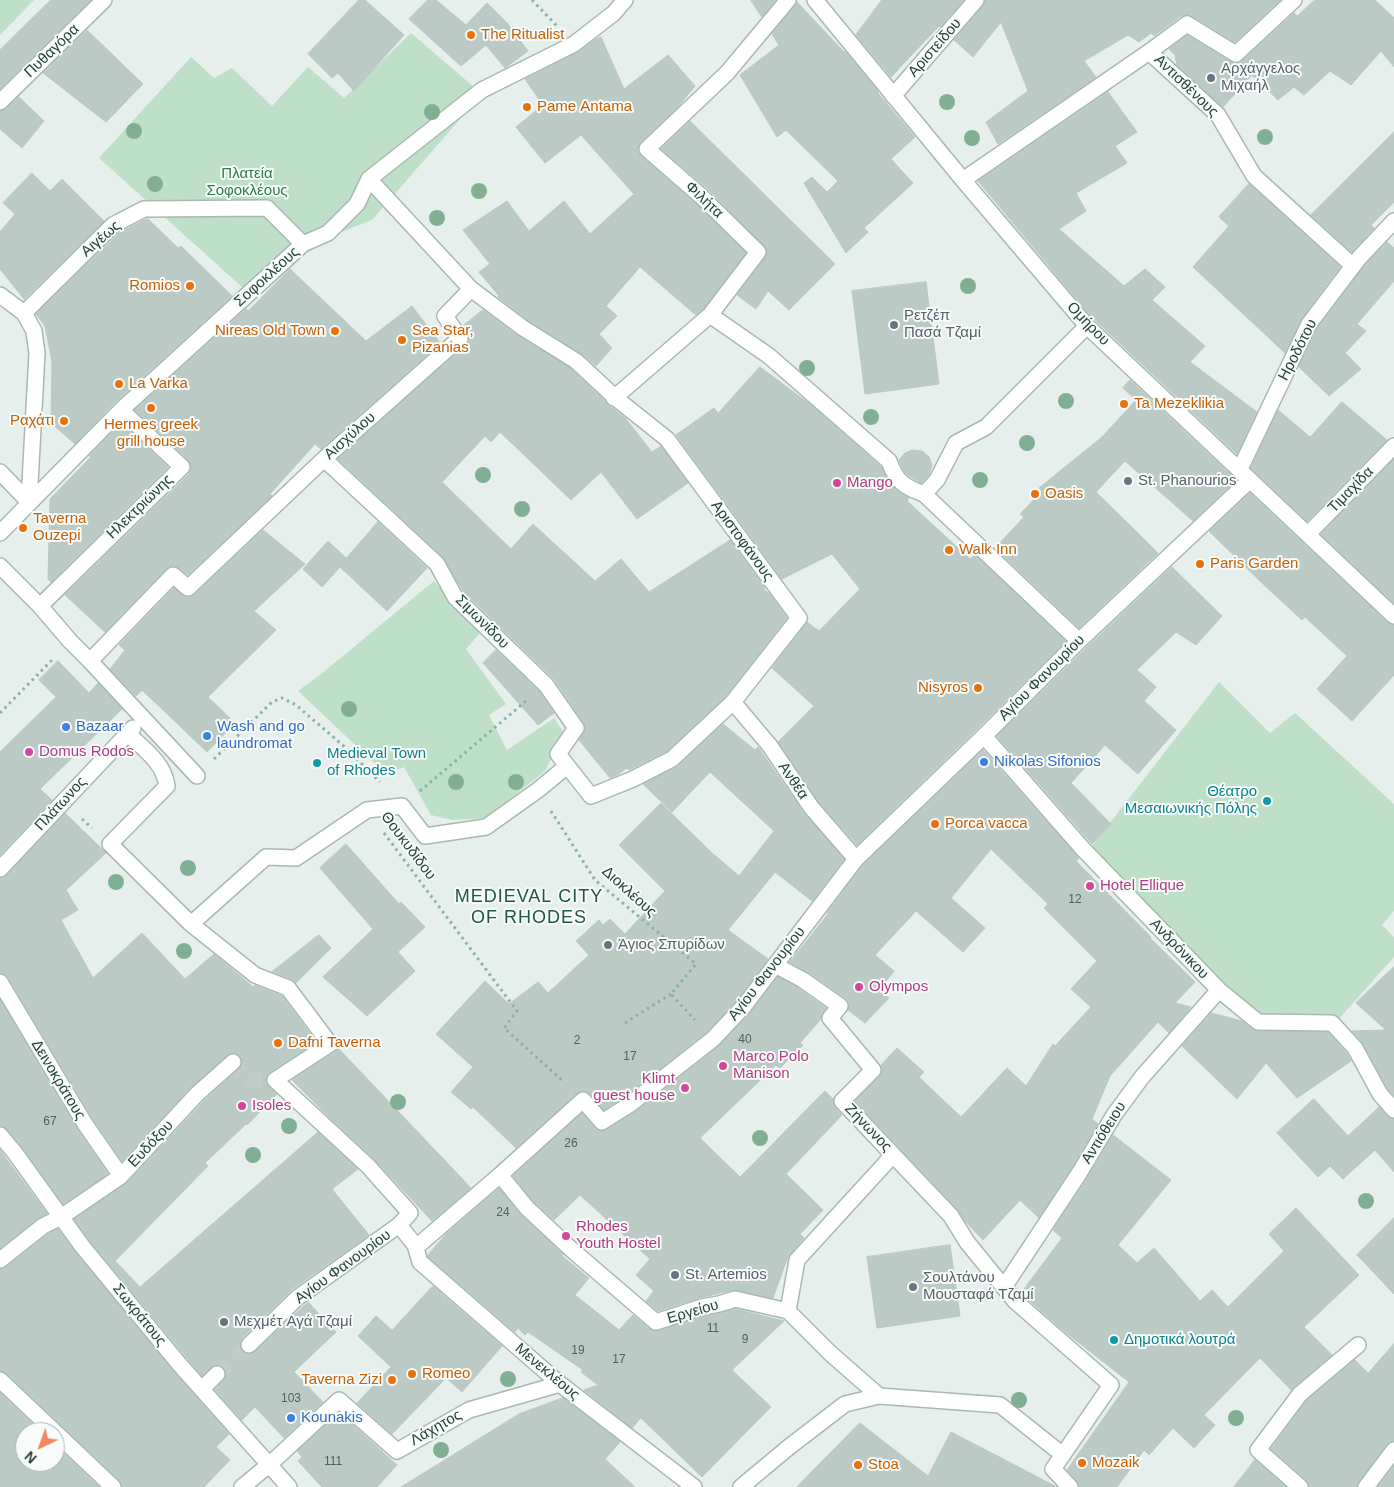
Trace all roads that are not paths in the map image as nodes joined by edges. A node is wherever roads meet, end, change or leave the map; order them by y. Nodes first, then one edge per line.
1 (104, 0) edge
2 (625, 0) edge
3 (788, 0) edge
4 (815, 0) edge
5 (976, 0) edge
6 (1294, 0) edge
7 (1149, 52) junction
8 (893, 96) junction
9 (0, 102) edge
10 (369, 179) junction
11 (964, 180) junction
12 (1394, 221) edge
13 (303, 244) junction
14 (1352, 265) junction
15 (471, 289) junction
16 (0, 295) edge
17 (24, 313) junction
18 (710, 315) junction
19 (1087, 326) junction
20 (614, 398) junction
21 (121, 410) junction
22 (1394, 446) edge
23 (324, 459) junction
24 (0, 472) edge
25 (1245, 474) junction
26 (924, 494) junction
27 (29, 502) junction
28 (0, 533) edge
29 (1308, 534) junction
30 (0, 566) edge
31 (40, 606) junction
32 (1394, 616) edge
33 (1079, 641) junction
34 (90, 661) junction
35 (733, 702) junction
36 (142, 717) junction
37 (128, 734) junction
38 (984, 736) junction
39 (567, 766) junction
40 (197, 776) road end
41 (591, 796) joint
42 (856, 859) junction
43 (0, 869) edge
44 (191, 924) junction
45 (775, 965) junction
46 (0, 982) edge
47 (1219, 990) junction
48 (233, 1062) dead end
49 (1394, 1110) edge
50 (0, 1135) edge
51 (894, 1155) junction
52 (500, 1175) junction
53 (121, 1176) junction
54 (61, 1217) junction
55 (400, 1225) junction
56 (415, 1245) junction
57 (0, 1260) edge
58 (1004, 1287) junction
59 (788, 1311) junction
60 (249, 1345) tunnel mouth
61 (1358, 1345) dead end
62 (217, 1374) tunnel mouth
63 (0, 1380) edge
64 (560, 1384) junction
65 (202, 1389) junction
66 (879, 1396) junction
67 (44, 1422) edge
68 (65, 1441) edge
69 (1394, 1450) edge
70 (1063, 1455) junction
71 (270, 1464) junction
72 (113, 1487) edge
73 (242, 1487) edge
74 (290, 1487) edge
75 (694, 1487) edge
76 (741, 1487) edge
77 (1070, 1487) edge
78 (1300, 1487) edge
79 (1366, 1487) edge

1 - 9 street, Πυθαγόρα
2 - 10 street, Σοφοκλέους
3 - 18 street, Φιλήτα
4 - 8 street, Ομήρου
5 - 8 street, Αριστείδου
6 - 7 street
7 - 11 street, Αντισθένους
7 - 14 street, Αντισθένους
8 - 11 street, Ομήρου
10 - 13 street, Σοφοκλέους
10 - 15 street
11 - 19 street, Ομήρου
12 - 14 street, Ηροδότου
13 - 17 street, Αιγέως
13 - 21 street, Σοφοκλέους
14 - 25 street, Ηροδότου
15 - 20 street, Αριστοφάνους
15 - 23 street, Αισχύλου
16 - 17 street
17 - 27 street
18 - 20 street, Φιλήτα
18 - 26 street
19 - 25 street, Ομήρου
19 - 26 street
20 - 35 street, Αριστοφάνους
21 - 27 street, Σοφοκλέους
21 - 31 street, Ηλεκτριώνης
22 - 29 street, Τιμαχίδα
23 - 34 street, Αισχύλου
23 - 39 street, Σιμωνίδου
24 - 27 street
25 - 29 street, Ομήρου
25 - 33 street, Αγίου Φανουρίου
26 - 33 street
27 - 28 street, Σοφοκλέους
29 - 32 street, Ομήρου
30 - 31 street
31 - 34 street
33 - 38 street, Αγίου Φανουρίου
34 - 36 street
35 - 41 street, Αριστοφάνους
35 - 42 street, Ανθέα
36 - 37 street, Πλάτωνος
36 - 40 street
37 - 43 street, Πλάτωνος
37 - 44 street
38 - 42 street, Αγίου Φανουρίου
38 - 47 street, Ανδρόνικου
39 - 41 street, Σιμωνίδου
39 - 44 street
42 - 45 street, Αγίου Φανουρίου
44 - 55 street
45 - 51 street, Ζήνωνος
45 - 52 street, Αγίου Φανουρίου
46 - 53 street, Δεινοκράτους
47 - 49 street, Ανδρόνικου
47 - 58 street, Αντιόθειου
48 - 53 street, Ευδόξου
50 - 54 street, Σωκράτους
51 - 58 street, Ζήνωνος
51 - 59 street
52 - 56 street, Αγίου Φανουρίου
52 - 59 street, Εργείου
53 - 54 street, Ευδόξου
54 - 57 street, Ευδόξου
54 - 65 street, Σωκράτους
55 - 56 street, Αγίου Φανουρίου
55 - 60 street, Αγίου Φανουρίου
56 - 64 street, Μενεκλέους
58 - 70 street, Ζήνωνος
59 - 66 street
61 - 78 street
62 - 65 street
63 - 67 street
64 - 71 street, Λάχητος
64 - 75 street, Μενεκλέους
65 - 71 street, Σωκράτους
66 - 70 street
66 - 76 street
68 - 72 street
69 - 79 street
70 - 77 street
71 - 73 street, Λάχητος
71 - 74 street, Σωκράτους

